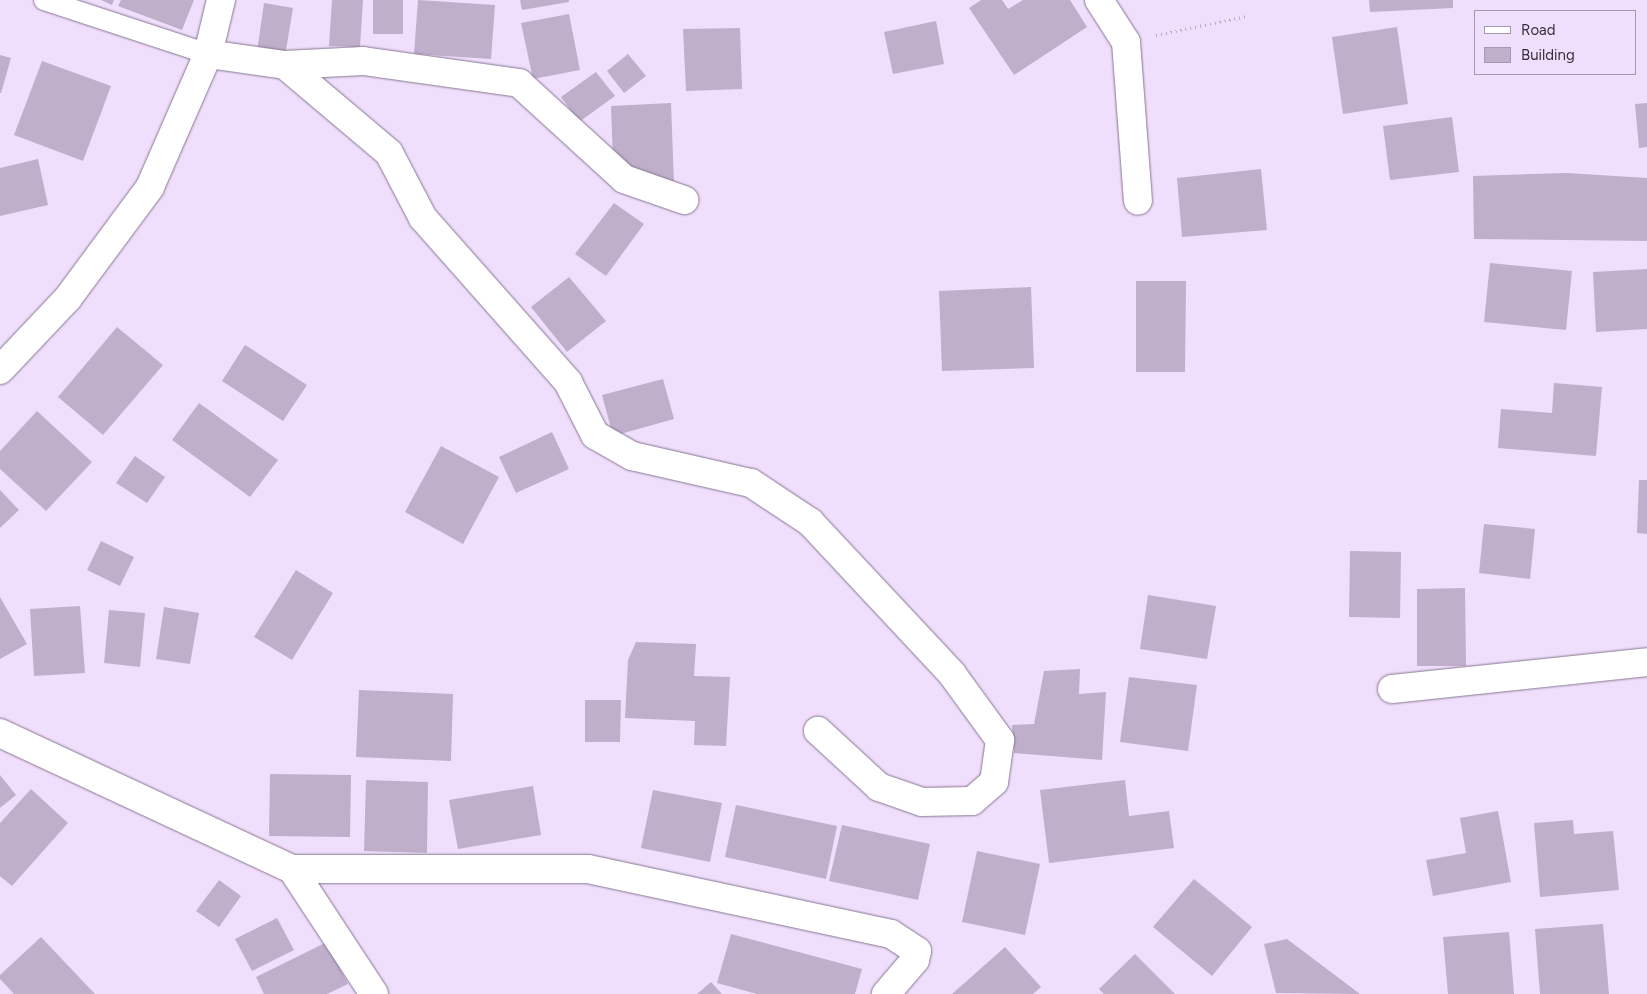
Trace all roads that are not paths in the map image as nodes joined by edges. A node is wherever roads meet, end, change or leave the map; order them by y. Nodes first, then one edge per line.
1 (44, 0) edge
2 (221, 0) edge
3 (1100, 0) edge
4 (208, 54) junction
5 (284, 65) junction
6 (684, 200) dead end
7 (1138, 201) dead end
8 (0, 370) edge
9 (1647, 662) edge
10 (1392, 689) dead end
11 (818, 732) dead end
12 (0, 733) edge
13 (292, 869) junction
14 (374, 994) edge
15 (886, 994) edge

1 - 4 lane
2 - 4 street
3 - 7 street
4 - 5 street
4 - 8 street
5 - 6 street
5 - 11 street
9 - 10 street
12 - 13 street
13 - 14 street
13 - 15 street

